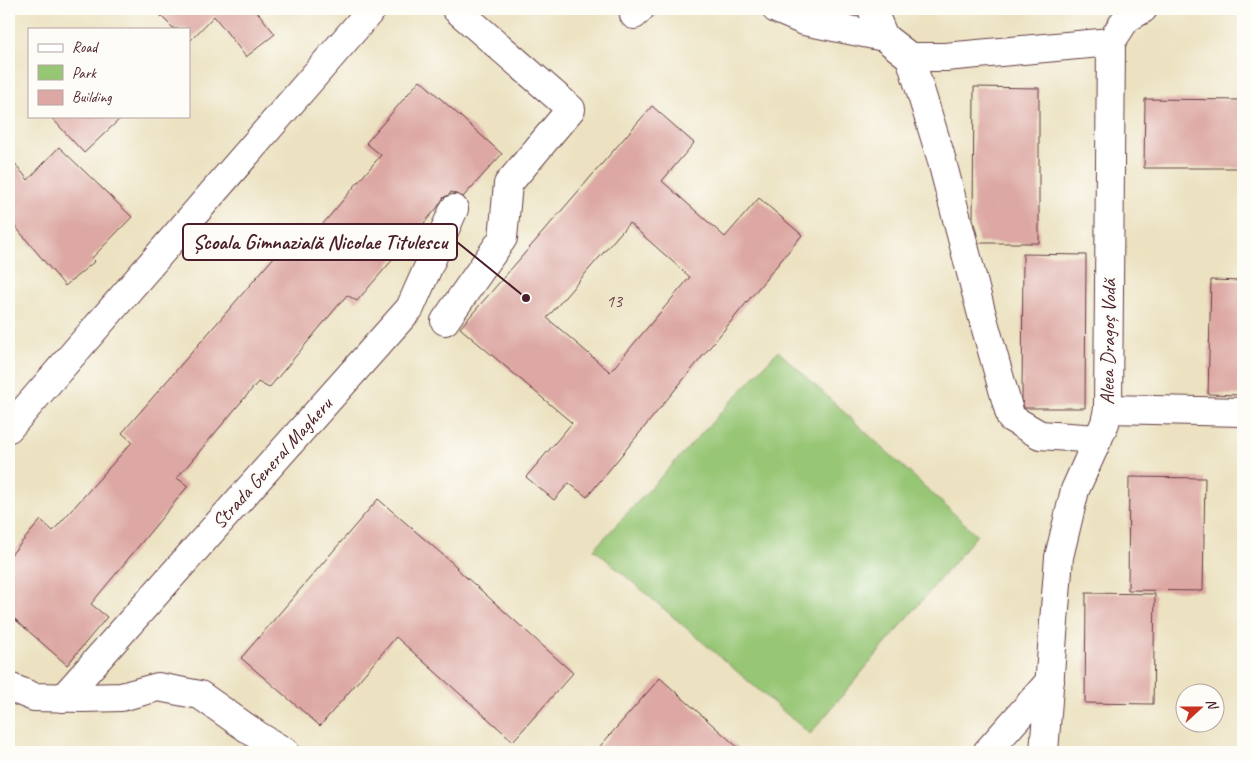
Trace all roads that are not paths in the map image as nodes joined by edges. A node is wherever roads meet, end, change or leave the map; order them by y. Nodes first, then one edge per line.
1 (372, 9) edge
2 (456, 9) edge
3 (776, 9) edge
4 (872, 9) edge
5 (1143, 9) edge
6 (884, 37) junction
7 (1111, 42) junction
8 (910, 57) junction
9 (454, 209) dead end
10 (445, 321) dead end
11 (1108, 409) junction
12 (1243, 412) edge
13 (9, 428) edge
14 (1098, 439) junction
15 (1050, 681) junction
16 (9, 687) edge
17 (63, 698) junction
18 (285, 752) edge
19 (987, 752) edge
20 (1044, 752) edge

1 - 13 street
2 - 10 street
3 - 6 street
4 - 6 street
5 - 7 street
6 - 8 street
7 - 8 street
7 - 11 street, Aleea Dragoș Vodă
8 - 14 street
9 - 17 street, Strada General Magheru
11 - 12 street
11 - 14 street, Aleea Dragoș Vodă
14 - 15 street, Aleea Dragoș Vodă
15 - 19 street
15 - 20 street, Aleea Dragoș Vodă
16 - 17 street
17 - 18 street

